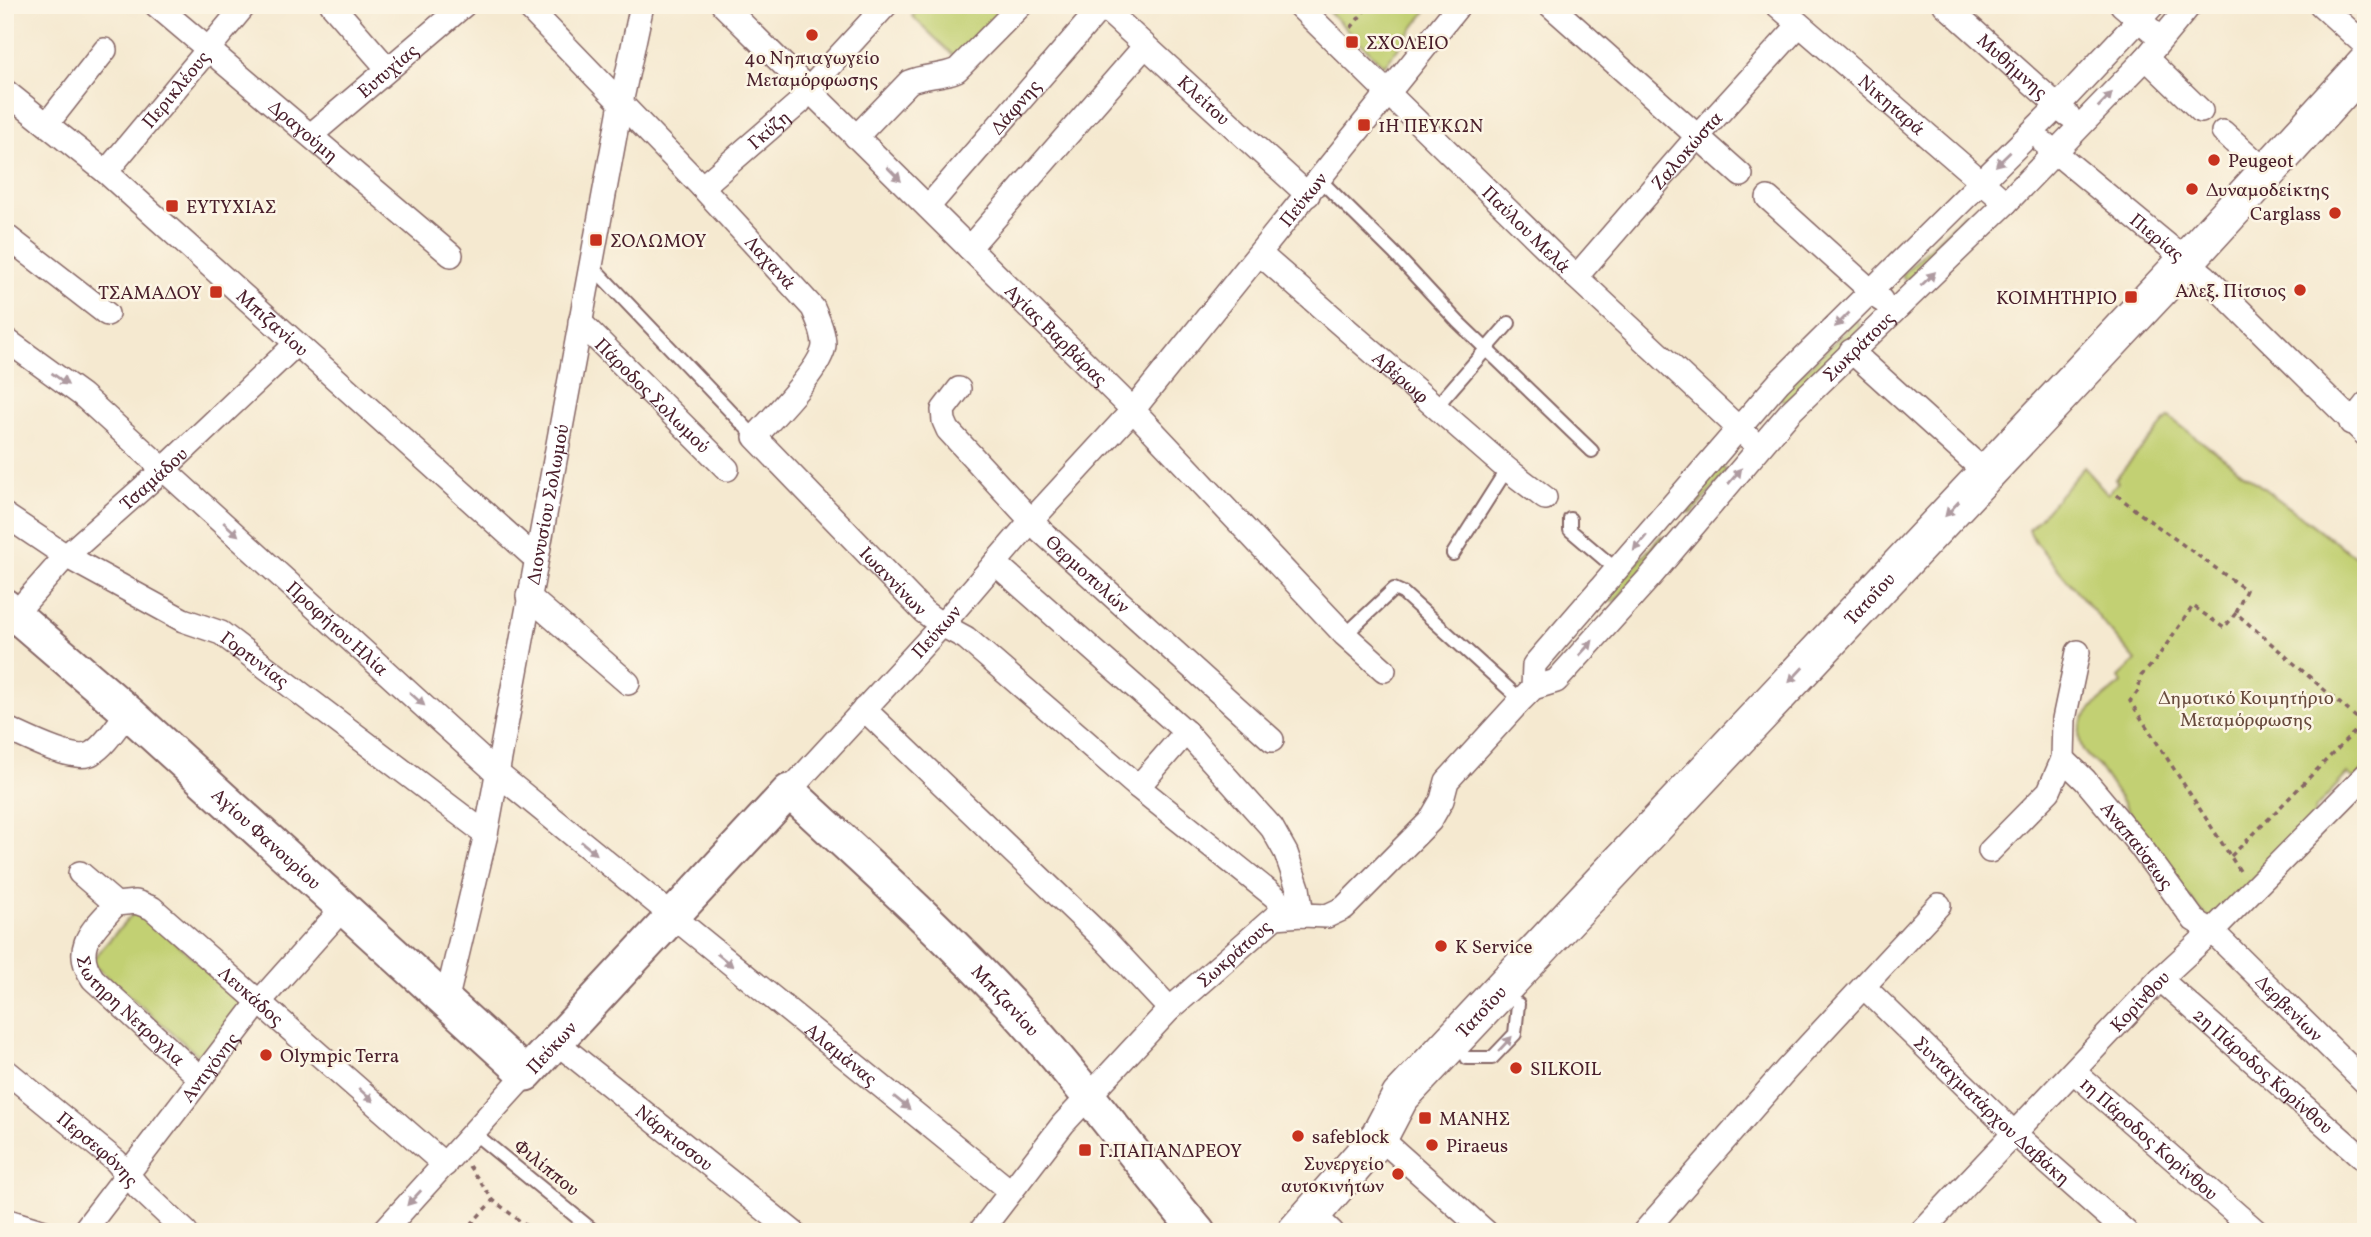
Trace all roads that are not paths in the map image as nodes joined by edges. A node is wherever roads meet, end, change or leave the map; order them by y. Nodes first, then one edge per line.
1 (156, 5) edge
2 (245, 5) edge
3 (332, 5) edge
4 (464, 5) edge
5 (526, 5) edge
6 (642, 5) edge
7 (723, 5) edge
8 (886, 5) edge
9 (1021, 5) edge
10 (1298, 5) edge
11 (1459, 5) edge
12 (1550, 5) edge
13 (1777, 5) edge
14 (1945, 5) edge
15 (2122, 5) edge
16 (2190, 5) edge
17 (2321, 5) edge
18 (1101, 6) edge
19 (2146, 13) edge
20 (1799, 25) junction
21 (2162, 39) junction
22 (1146, 46) junction
23 (2366, 46) edge
24 (208, 48) junction
25 (106, 50) dead end
26 (2146, 58) junction
27 (2366, 64) edge
28 (388, 69) junction
29 (808, 90) junction
30 (5, 91) edge
31 (1390, 93) junction
32 (2366, 100) edge
33 (621, 103) junction
34 (2057, 107) junction
35 (2201, 111) dead end
36 (47, 124) junction
37 (2080, 126) junction
38 (2032, 132) junction
39 (2223, 132) dead end
40 (311, 135) junction
41 (1698, 136) junction
42 (856, 137) junction
43 (2054, 152) junction
44 (106, 172) junction
45 (2268, 173) junction
46 (1741, 175) dead end
47 (1981, 180) junction
48 (702, 187) junction
49 (1314, 187) junction
50 (1768, 198) dead end
51 (2006, 203) junction
52 (928, 207) junction
53 (5, 235) edge
54 (969, 248) junction
55 (1260, 254) junction
56 (451, 255) dead end
57 (591, 265) junction
58 (2196, 268) junction
59 (1576, 277) junction
60 (1871, 291) junction
61 (1894, 312) junction
62 (107, 314) dead end
63 (580, 322) junction
64 (1509, 323) dead end
65 (5, 339) edge
66 (296, 344) junction
67 (1486, 349) junction
68 (1851, 351) junction
69 (959, 389) dead end
70 (2366, 404) edge
71 (1435, 408) junction
72 (1133, 410) junction
73 (1739, 428) junction
74 (2358, 429) edge
75 (755, 437) junction
76 (1759, 447) junction
77 (1592, 451) dead end
78 (164, 468) junction
79 (727, 469) dead end
80 (1507, 469) junction
81 (1986, 473) junction
82 (1545, 498) dead end
83 (5, 515) edge
84 (1663, 515) junction
85 (1570, 519) dead end
86 (1031, 521) junction
87 (1684, 536) junction
88 (1453, 554) dead end
89 (66, 556) junction
90 (536, 559) junction
91 (995, 563) junction
92 (1617, 570) junction
93 (528, 596) junction
94 (1589, 601) junction
95 (10, 610) edge
96 (1611, 620) junction
97 (942, 625) junction
98 (1345, 635) junction
99 (2078, 652) dead end
100 (1384, 670) dead end
101 (628, 682) dead end
102 (1527, 694) junction
103 (864, 709) junction
104 (128, 712) junction
105 (5, 728) edge
106 (1186, 732) junction
107 (1272, 740) dead end
108 (2063, 759) junction
109 (498, 773) junction
110 (2366, 775) edge
111 (1138, 787) junction
112 (789, 791) junction
113 (486, 834) junction
114 (1990, 851) dead end
115 (80, 873) dead end
116 (116, 904) junction
117 (1938, 905) dead end
118 (344, 907) junction
119 (1297, 915) junction
120 (672, 917) junction
121 (2212, 931) junction
122 (2160, 979) junction
123 (1864, 987) junction
124 (260, 1001) junction
125 (446, 1002) junction
126 (1170, 1009) junction
127 (556, 1042) junction
128 (5, 1070) edge
129 (2074, 1072) junction
130 (527, 1074) junction
131 (199, 1077) junction
132 (2366, 1083) edge
133 (1088, 1095) junction
134 (474, 1133) junction
135 (2015, 1135) junction
136 (1379, 1137) junction
137 (452, 1158) junction
138 (2366, 1161) edge
139 (127, 1172) junction
140 (1010, 1191) junction
141 (5, 1220) edge
142 (1313, 1226) edge
143 (44, 1232) edge
144 (83, 1232) edge
145 (186, 1232) edge
146 (383, 1232) edge
147 (595, 1232) edge
148 (793, 1232) edge
149 (980, 1232) edge
150 (1198, 1232) edge
151 (1486, 1232) edge
152 (1644, 1232) edge
153 (1921, 1232) edge
154 (2126, 1232) edge
155 (2257, 1232) edge

1 - 24 street, Δραγούμη
2 - 24 street, Περικλέους
3 - 28 street
4 - 28 street, Ευτυχίας
5 - 33 street, Λαχανά
6 - 33 street, Διονυσίου Σολωμού
7 - 29 street, Αγίας Βαρβάρας
8 - 29 street, Γκύζη
9 - 42 street
10 - 31 street, Παύλου Μελά
11 - 31 street, Πεύκων
12 - 41 street
13 - 20 street, Νικηταρά
14 - 34 street, Μυθήμνης
15 - 19 street
16 - 21 street, Σωκράτους
17 - 23 street
18 - 22 street, Κλείτου
18 - 52 street, Δάφνης
19 - 21 street
19 - 34 street, Σωκράτους
20 - 41 street, Ζαλοκώστα
20 - 47 street, Νικηταρά
21 - 26 street, Σωκράτους
22 - 49 street, Κλείτου
22 - 54 street
24 - 40 street, Δραγούμη
24 - 44 street, Περικλέους
25 - 36 street
26 - 35 street
37 -> 26 street, Σωκράτους
27 - 45 main road, Τατοΐου
28 - 40 street, Ευτυχίας
29 - 42 street, Αγίας Βαρβάρας
29 - 48 street, Γκύζη
30 - 36 street, Μπιζανίου
31 - 49 street, Πεύκων
31 - 59 street, Παύλου Μελά
32 - 58 main road, Τατοΐου
33 - 48 street, Λαχανά
33 - 57 street, Διονυσίου Σολωμού
34 - 37 street, Μυθήμνης
34 - 38 street, Σωκράτους
36 - 44 street, Μπιζανίου
37 - 43 street, Σωκράτους
38 - 43 street, Πιερίας
38 -> 47 street, Σωκράτους
39 - 45 street
40 - 56 street, Δραγούμη
41 - 46 street
41 - 59 street, Ζαλοκώστα
42 -> 52 street, Αγίας Βαρβάρας
43 - 51 street, Σωκράτους
43 - 58 street, Πιερίας
44 - 66 street, Μπιζανίου
45 - 58 main road, Τατοΐου
47 - 51 street, Νικηταρά
47 - 60 street, Σωκράτους
48 - 75 street, Λαχανά
49 - 55 street, Πεύκων
49 - 67 lane
50 - 60 street
61 -> 51 street, Σωκράτους
52 - 54 street, Αγίας Βαρβάρας
53 - 62 street
54 - 72 street, Αγίας Βαρβάρας
55 - 71 street, Αβέρωφ
55 - 72 street, Πεύκων
57 - 63 street, Διονυσίου Σολωμού
57 - 75 lane, Ιωαννίνων
58 - 74 street, Πιερίας
58 - 81 main road, Τατοΐου
136 -> 58 main road, Τατοΐου
59 - 73 street, Παύλου Μελά
60 - 61 street
60 -> 73 street, Σωκράτους
61 - 68 street, Σωκράτους
63 - 79 street, Πάροδος Σολωμού
63 - 90 street, Διονυσίου Σολωμού
64 - 67 lane
65 -> 78 street, Προφήτου Ηλία
66 - 78 street, Τσαμάδου
66 - 90 street, Μπιζανίου
67 - 71 lane
67 - 77 lane
68 - 76 street, Σωκράτους
68 - 81 street
69 - 86 street, Θερμοπυλών
70 - 74 street
71 - 80 street, Αβέρωφ
72 - 86 street, Πεύκων
72 - 98 street, Αγίας Βαρβάρας
73 - 76 street, Παύλου Μελά
73 - 84 street, Σωκράτους
75 - 97 street, Ιωαννίνων
87 -> 76 street, Σωκράτους
78 - 89 street, Τσαμάδου
78 -> 109 street, Προφήτου Ηλία
80 - 82 street, Αβέρωφ
80 - 88 lane
81 -> 136 main road, Τατοΐου
83 - 89 street, Γορτυνίας
84 - 87 street
84 -> 92 street, Σωκράτους
85 - 92 lane
86 - 91 street, Πεύκων
86 - 107 street, Θερμοπυλών
87 - 96 street, Σωκράτους
89 - 95 street, Τσαμάδου
89 - 113 street, Γορτυνίας
90 - 93 street, Διονυσίου Σολωμού
91 - 97 street, Πεύκων
91 - 106 street
92 - 94 street, Σωκράτους
93 - 101 street
93 - 109 street, Διονυσίου Σολωμού
94 - 96 street
94 - 102 street, Σωκράτους
95 - 104 street, Αγίου Φανουρίου
102 -> 96 street, Σωκράτους
97 - 103 street, Πεύκων
97 - 111 street, Ιωαννίνων
98 - 100 street, Αγίας Βαρβάρας
98 - 102 lane
99 - 108 street
102 - 119 street, Σωκράτους
103 - 112 street, Πεύκων
103 - 126 street
104 - 105 street
104 - 118 street, Αγίου Φανουρίου
106 - 111 street
106 - 119 street
108 - 114 street
108 - 121 street, Αναπαύσεως
109 - 113 street, Διονυσίου Σολωμού
109 -> 120 street, Προφήτου Ηλία
110 - 121 street, Κορίνθου
111 - 119 street, Ιωαννίνων
112 - 120 street, Πεύκων
112 - 133 street, Μπιζανίου
113 - 125 street, Διονυσίου Σολωμού
115 - 116 street
116 - 124 street, Λευκάδος
116 - 131 street, Σωτηρη Νετρογλα
117 - 123 street
118 - 124 street, Αντιγόνης
118 - 125 street, Αγίου Φανουρίου
119 - 126 street, Σωκράτους
120 - 127 street, Πεύκων
120 -> 140 street, Αλαμάνας
121 - 122 street, Κορίνθου
121 - 132 street, Δερβενίων
122 - 129 street, Κορίνθου
122 - 138 street, 2η Πάροδος Κορίνθου
123 - 135 street, Συνταγματάρχου Δαβάκη
123 - 152 street
124 - 131 street, Αντιγόνης
124 -> 137 street, Λευκάδος
125 - 130 street, Αγίου Φανουρίου
126 - 133 street, Σωκράτους
127 - 130 street, Πεύκων
127 - 148 street, Νάρκισσου
128 - 139 street, Περσεφόνης
129 - 135 street, Κορίνθου
129 - 155 street, 1η Πάροδος Κορίνθου
130 - 134 street, Πεύκων
131 - 139 street, Αντιγόνης
133 - 140 street, Σωκράτους
133 - 150 street, Μπιζανίου
134 - 137 street, Πεύκων
134 - 147 lane, Φιλίππου
135 - 153 street, Κορίνθου
135 - 154 street, Συνταγματάρχου Δαβάκη
136 - 142 main road, Τατοΐου
136 - 151 street
137 -> 146 street, Πεύκων
139 - 144 street, Αντιγόνης
139 - 145 street, Περσεφόνης
140 - 149 street, Σωκράτους
141 - 143 street

